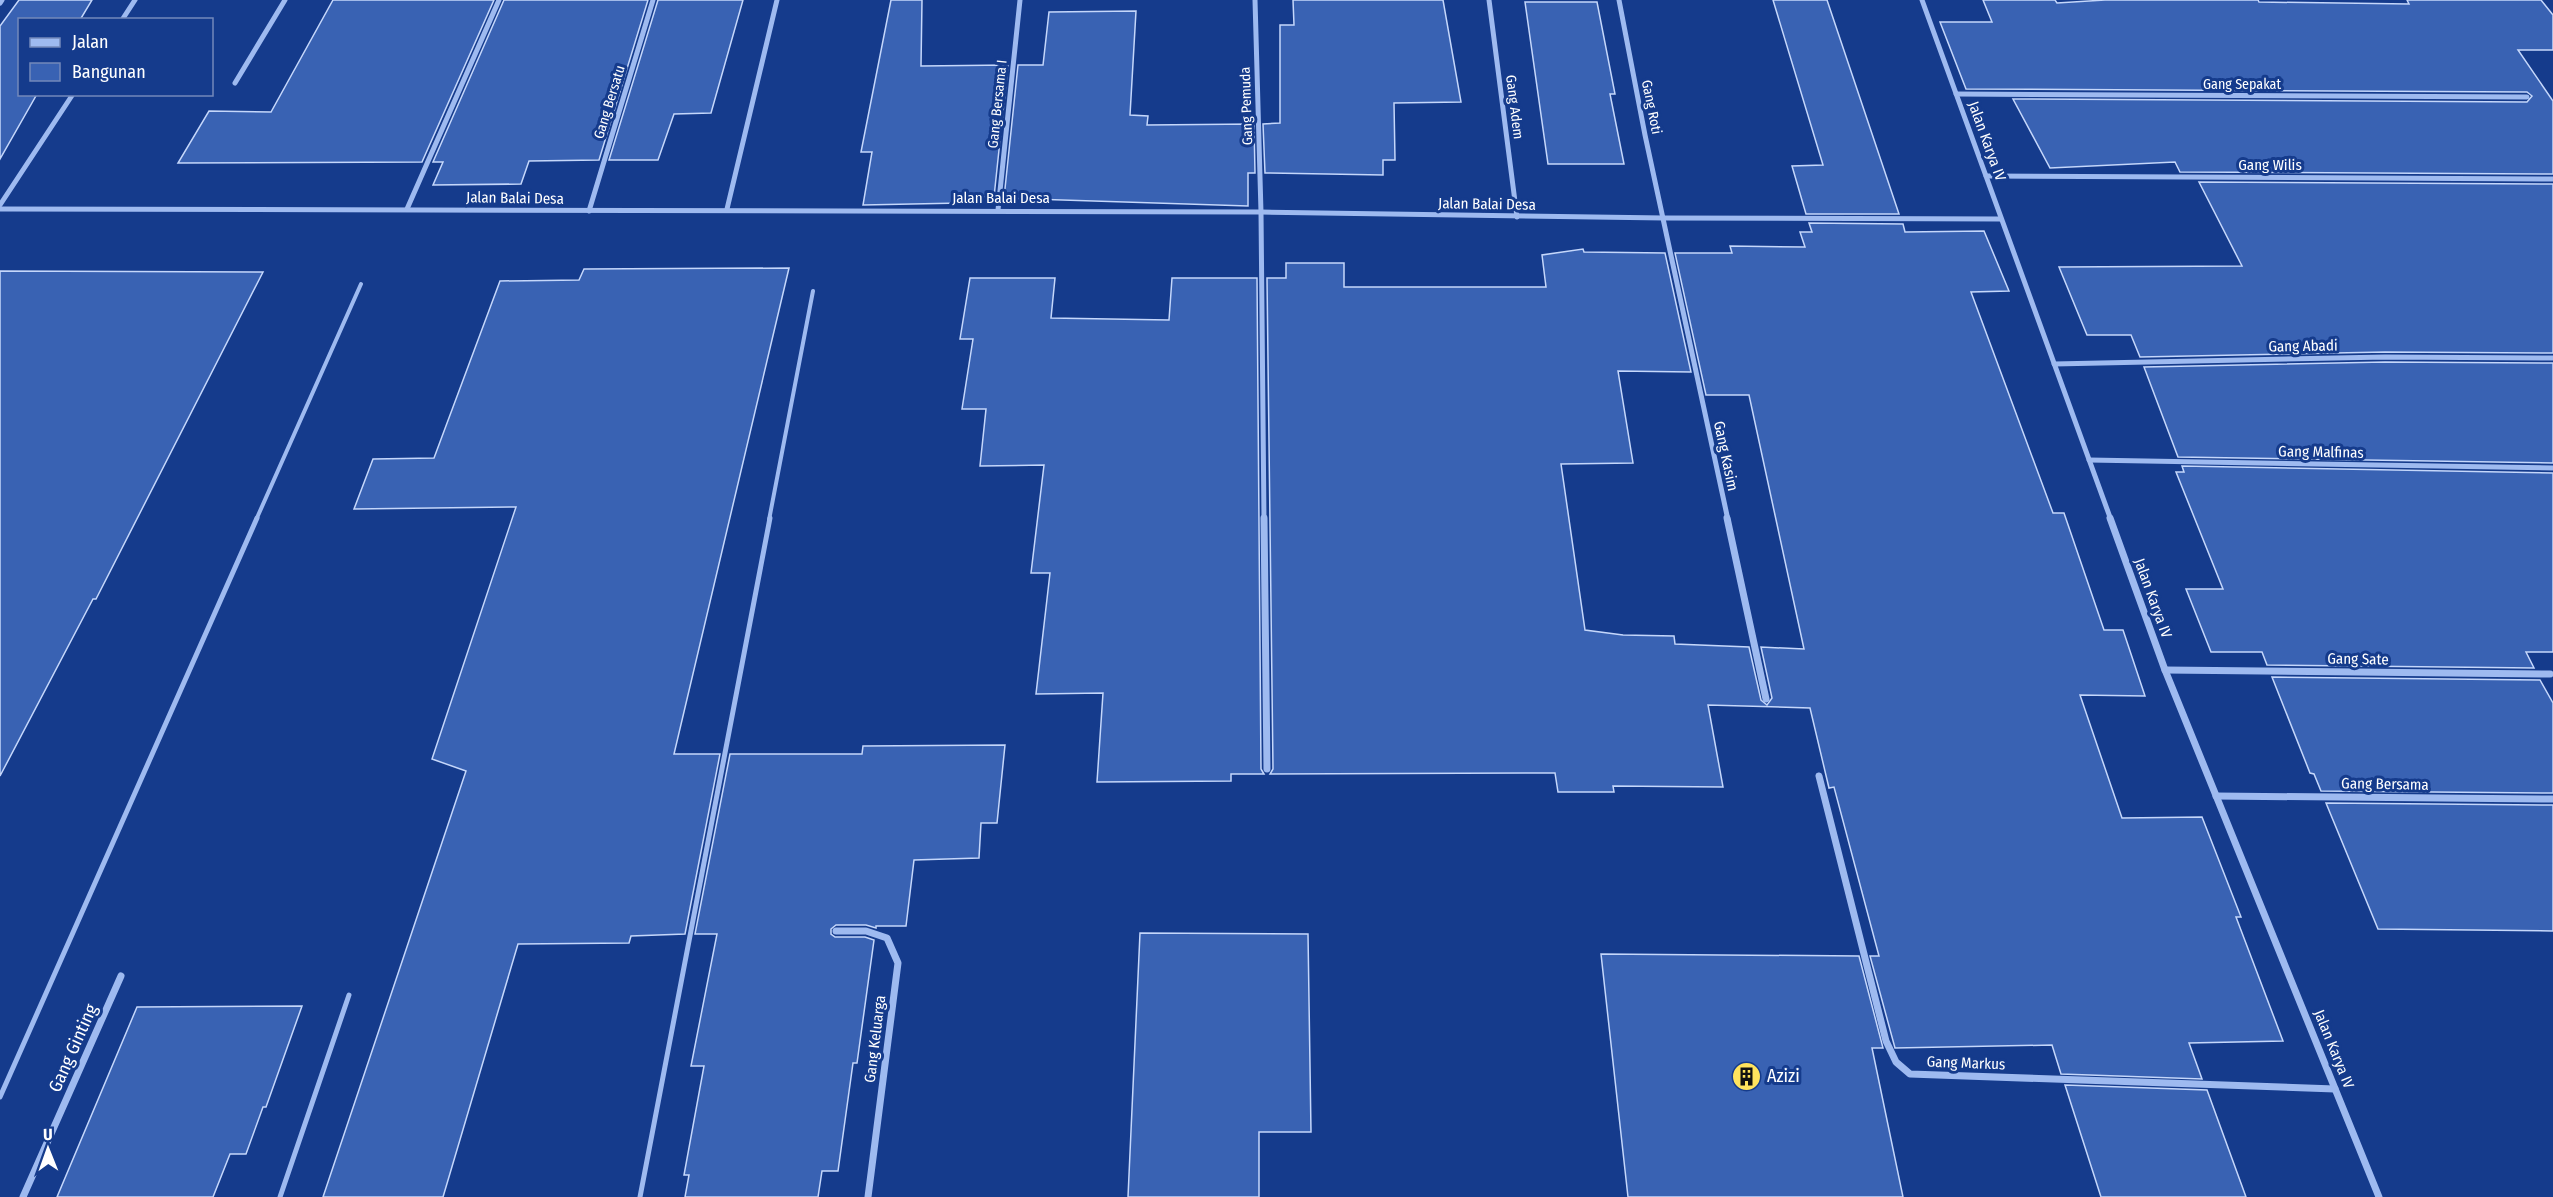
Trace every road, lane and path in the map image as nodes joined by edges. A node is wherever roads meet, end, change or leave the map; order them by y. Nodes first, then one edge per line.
1 (135, 0) edge
2 (285, 0) edge
3 (499, 0) edge
4 (652, 0) edge
5 (777, 0) edge
6 (1020, 0) edge
7 (1255, 0) edge
8 (1489, 0) edge
9 (1619, 0) edge
10 (1922, 0) edge
11 (123, 18) edge
12 (235, 83) dead end
13 (1956, 94) junction
14 (72, 96) edge
15 (2528, 97) dead end
16 (1986, 176) junction
17 (2553, 179) edge
18 (0, 207) edge
19 (407, 209) junction
20 (727, 210) junction
21 (998, 210) junction
22 (589, 211) junction
23 (1261, 212) junction
24 (1517, 217) junction
25 (1664, 218) junction
26 (2001, 219) junction
27 (361, 284) dead end
28 (813, 291) dead end
29 (2553, 358) edge
30 (2054, 364) junction
31 (2089, 460) junction
32 (2553, 468) edge
33 (2165, 670) junction
34 (2550, 674) dead end
35 (1766, 699) dead end
36 (1267, 769) dead end
37 (1820, 776) dead end
38 (2216, 796) junction
39 (2553, 799) edge
40 (836, 931) dead end
41 (121, 976) dead end
42 (349, 995) dead end
43 (2335, 1089) junction
44 (0, 1097) edge
45 (23, 1197) edge
46 (280, 1197) edge
47 (640, 1197) edge
48 (868, 1197) edge
49 (2379, 1197) edge

1 - 11 street
2 - 12 street
3 - 19 street
4 - 22 street, Gang Bersatu
5 - 20 street
6 - 21 street, Gang Bersama I
7 - 23 street, Gang Pemuda
8 - 24 street, Gang Adem
9 - 25 street, Gang Roti
10 - 13 street, Jalan Karya IV
13 - 15 street, Gang Sepakat
13 - 16 street, Jalan Karya IV
14 - 18 street
16 - 17 street, Gang Wilis
16 - 26 street, Jalan Karya IV
18 - 19 street, Jalan Balai Desa
19 - 22 street, Jalan Balai Desa
20 - 21 street, Jalan Balai Desa
20 - 22 street, Jalan Balai Desa
21 - 23 street, Jalan Balai Desa
23 - 24 street, Jalan Balai Desa
23 - 36 street, Gang Pemuda
24 - 25 street, Jalan Balai Desa
25 - 26 street, Jalan Balai Desa
25 - 35 street, Gang Kasim
26 - 30 street, Jalan Karya IV
27 - 44 lane
28 - 47 lane
29 - 30 street, Gang Abadi
30 - 31 street, Jalan Karya IV
31 - 32 street, Gang Malfinas
31 - 33 street, Jalan Karya IV
33 - 34 street, Gang Sate
33 - 38 street, Jalan Karya IV
37 - 43 street, Gang Markus
38 - 39 street, Gang Bersama
38 - 43 street, Jalan Karya IV
40 - 48 street, Gang Keluarga
41 - 45 street, Gang Ginting
42 - 46 lane
43 - 49 street, Jalan Karya IV

